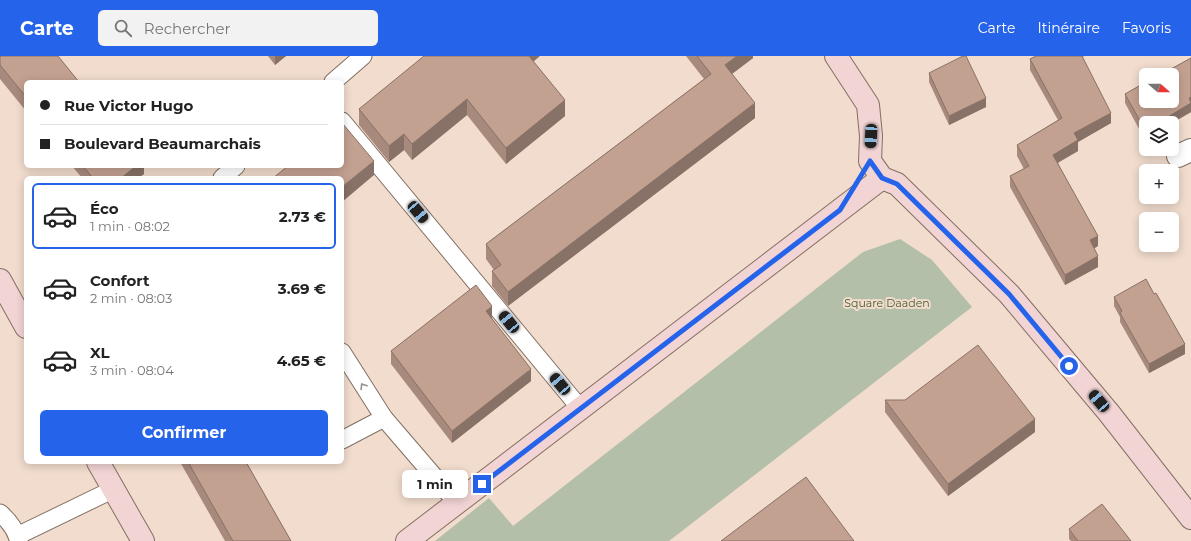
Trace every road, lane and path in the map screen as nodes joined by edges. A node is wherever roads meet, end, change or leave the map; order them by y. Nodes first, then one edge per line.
1 (363, 56) edge
2 (836, 56) edge
3 (335, 80) edge
4 (344, 123) edge
5 (234, 168) edge
6 (876, 169) junction
7 (224, 176) edge
8 (0, 280) edge
9 (24, 323) edge
10 (344, 355) edge
11 (580, 408) junction
12 (384, 418) junction
13 (344, 439) edge
14 (99, 464) edge
15 (114, 489) junction
16 (457, 503) junction
17 (0, 513) edge
18 (1191, 518) edge
19 (18, 538) edge
20 (143, 541) edge
21 (407, 541) edge

1 - 3 lane
2 - 6 street
4 - 11 lane
5 - 7 lane
6 - 11 street
6 - 18 street
8 - 9 street
12 -> 10 lane
11 - 16 street
12 - 13 lane
12 - 16 lane
14 - 15 street
15 - 19 lane
15 - 20 street
16 - 21 street
17 - 19 lane

